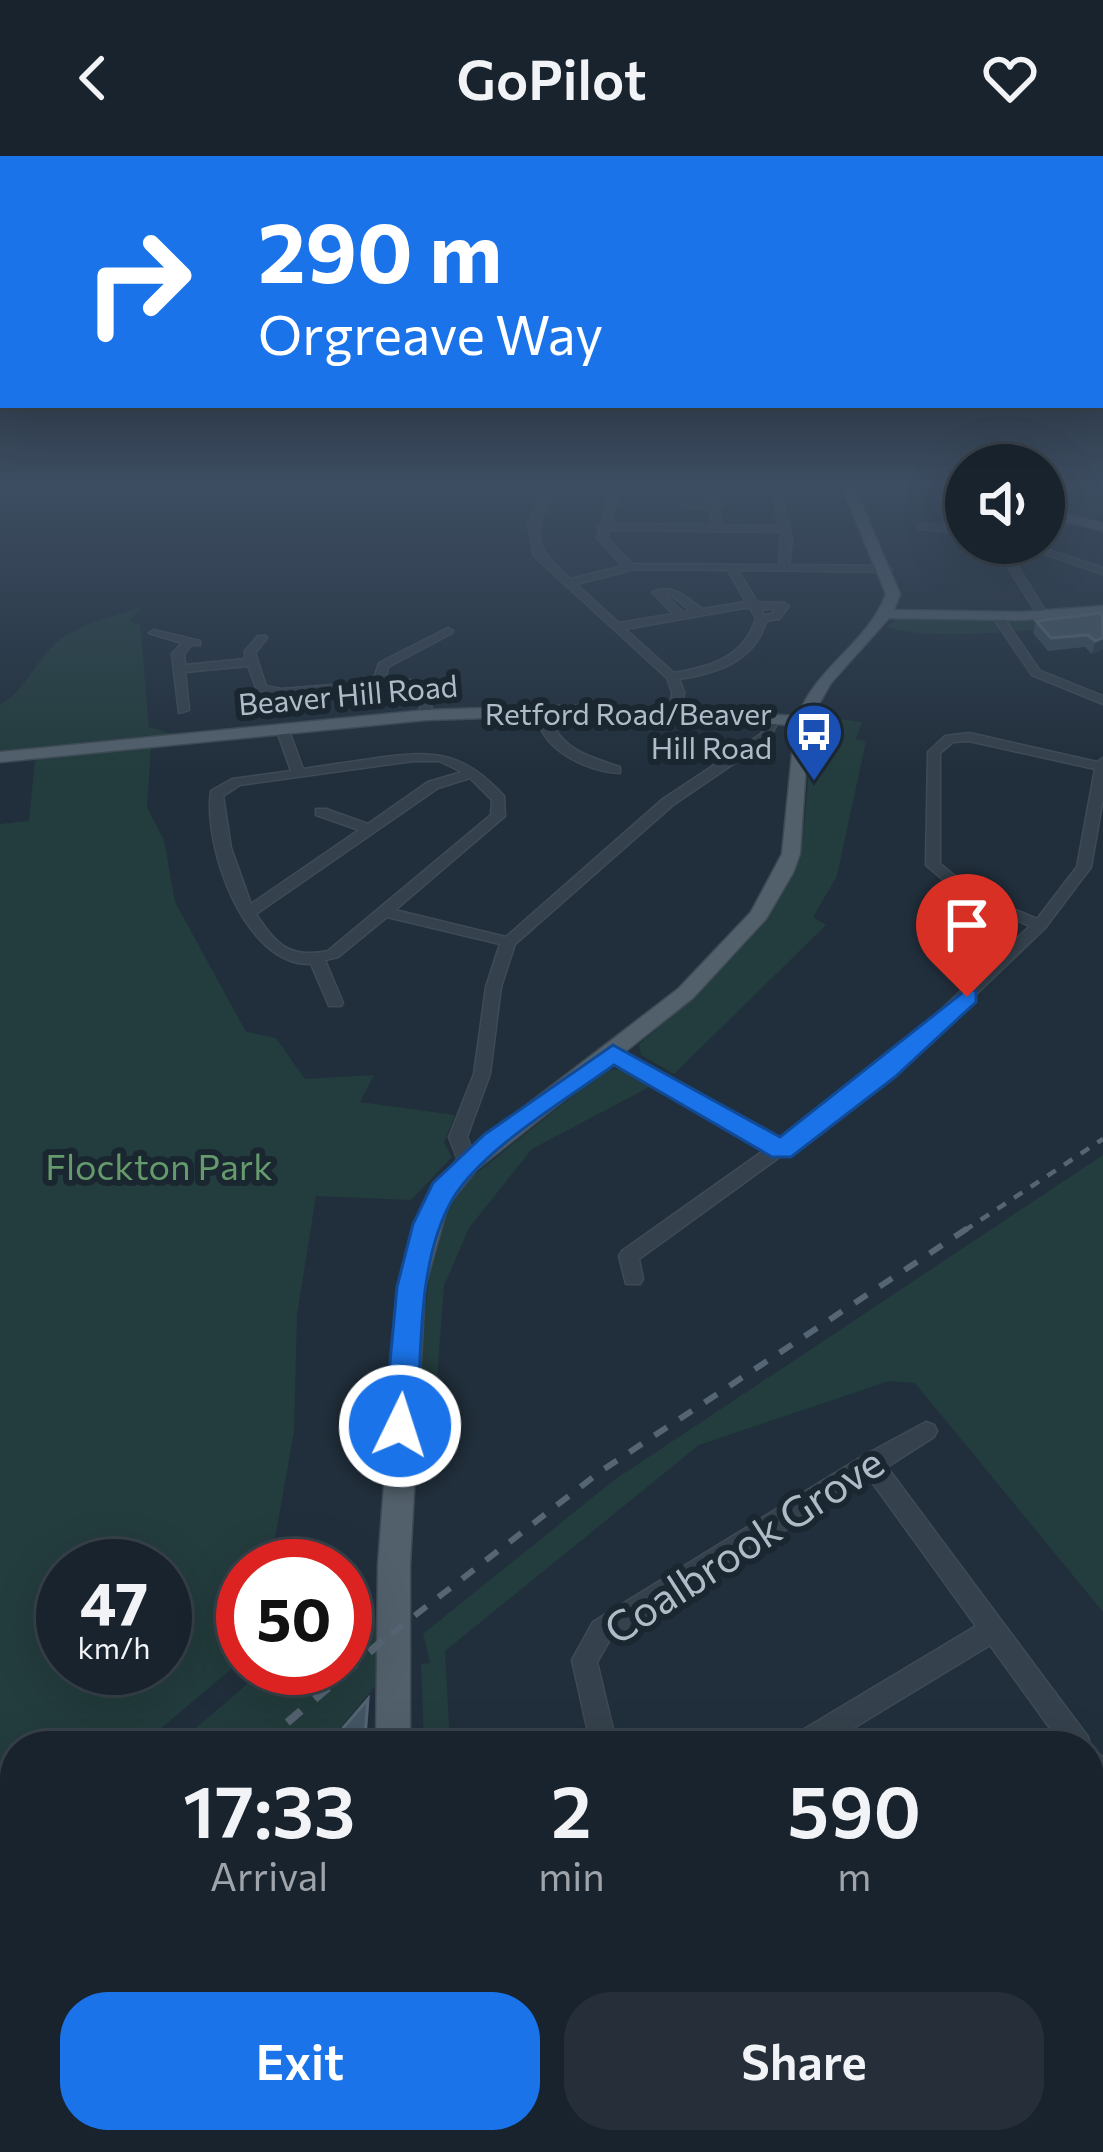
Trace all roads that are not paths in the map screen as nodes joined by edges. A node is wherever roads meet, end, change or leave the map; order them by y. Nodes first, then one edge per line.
1 (570, 582) edge
2 (740, 582) edge
3 (892, 582) edge
4 (1022, 582) edge
5 (567, 583) joint
6 (753, 604) junction
7 (1103, 610) edge
8 (700, 613) junction
9 (886, 614) junction
10 (1043, 615) junction
11 (681, 616) junction
12 (997, 616) junction
13 (761, 618) junction
14 (617, 627) junction
15 (448, 631) dead end
16 (154, 633) dead end
17 (262, 638) dead end
18 (250, 662) junction
19 (179, 669) junction
20 (673, 677) junction
21 (379, 682) junction
22 (1103, 700) edge
23 (183, 710) dead end
24 (541, 711) junction
25 (807, 712) junction
26 (426, 715) junction
27 (676, 716) junction
28 (776, 718) junction
29 (282, 728) junction
30 (0, 757) edge
31 (1102, 763) edge
32 (616, 770) dead end
33 (298, 773) junction
34 (472, 773) junction
35 (322, 812) dead end
36 (1096, 828) edge
37 (371, 829) junction
38 (386, 912) junction
39 (247, 913) junction
40 (1040, 925) junction
41 (509, 942) junction
42 (317, 960) junction
43 (335, 1004) dead end
44 (613, 1053) junction
45 (782, 1150) junction
46 (468, 1163) junction
47 (633, 1279) dead end
48 (926, 1431) dead end
49 (871, 1463) junction
50 (994, 1629) junction
51 (393, 1731) edge
52 (601, 1731) edge
53 (825, 1731) edge
54 (1068, 1731) edge

1 - 5 street
2 - 6 street
3 - 9 main road
4 - 10 street
5 - 14 street
6 - 8 street
6 - 13 street
6 - 13 street
7 - 10 main road
8 - 11 street
8 - 11 street
9 - 12 main road
9 - 25 main road
10 - 12 main road
11 - 14 street
12 - 22 street
13 - 20 street
14 - 20 street
15 - 21 street
16 - 19 street
17 - 18 street
18 - 19 street
18 - 21 street
19 - 23 street
20 - 27 street
21 - 26 street
24 - 26 main road, Beaver Hill Road
24 - 27 main road, Beaver Hill Road
24 - 32 street
25 - 28 main road, Beaver Hill Road
25 - 44 main road
26 - 29 main road, Beaver Hill Road
27 - 28 main road, Beaver Hill Road
28 - 41 street
29 - 30 main road, Beaver Hill Road
29 - 33 street
31 - 36 street
31 - 40 street
33 - 34 street
33 - 39 street
34 - 37 street
34 - 38 street
35 - 37 street
36 - 40 street
37 - 39 street
38 - 41 street
38 - 42 street
39 - 42 street
40 - 45 street
41 - 46 street
42 - 43 street
44 - 45 street
44 - 46 main road
45 - 47 street
46 - 51 main road
48 - 49 street, Coalbrook Grove
49 - 50 street
49 - 52 street, Coalbrook Grove
50 - 53 street
50 - 54 street

